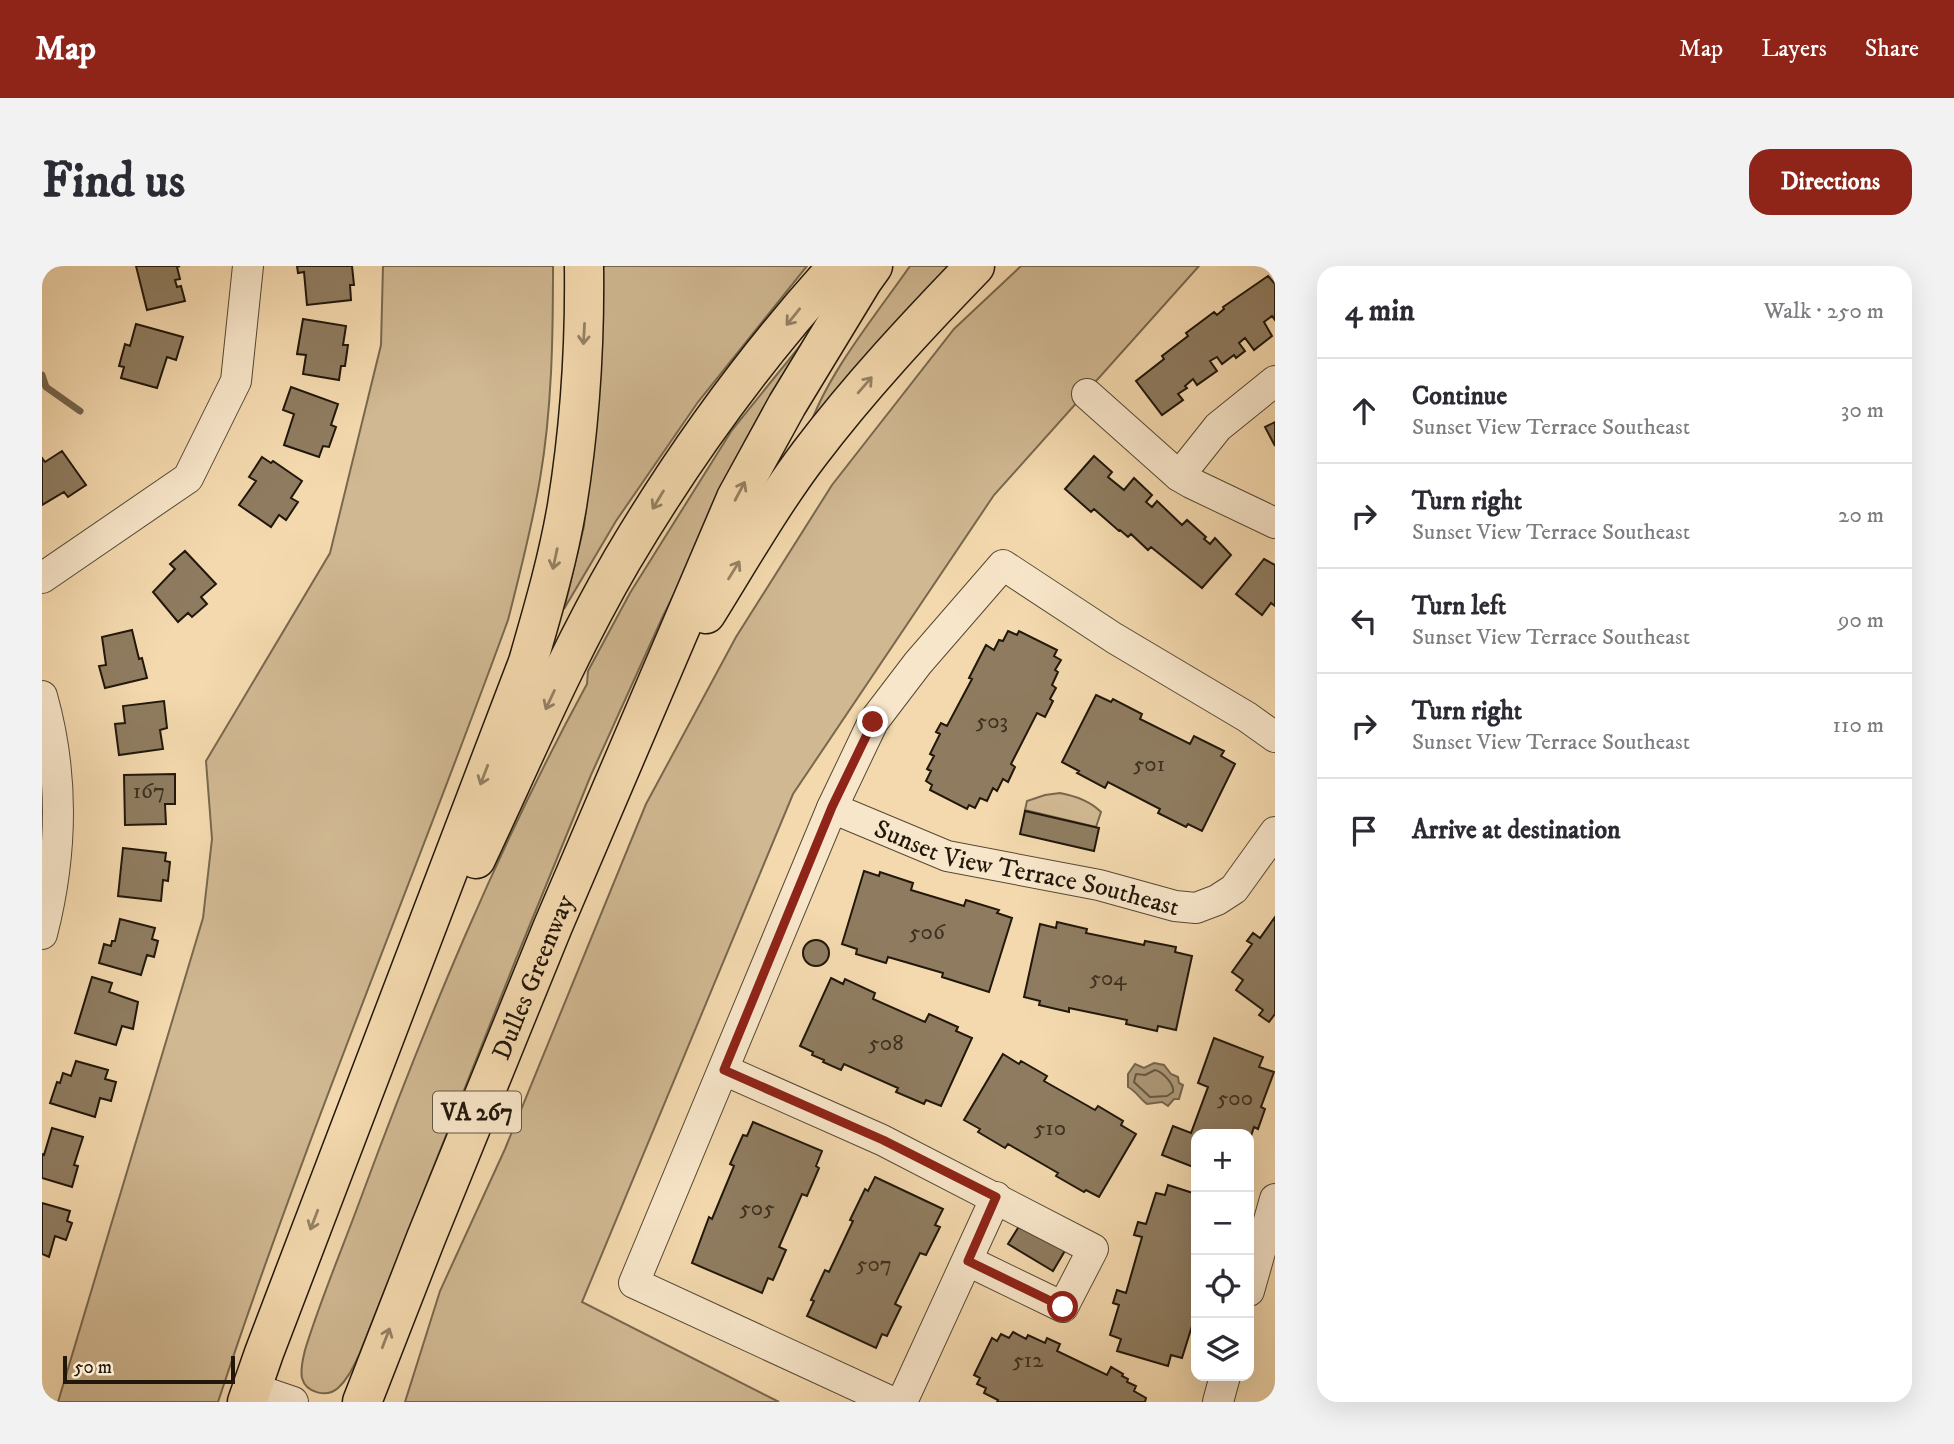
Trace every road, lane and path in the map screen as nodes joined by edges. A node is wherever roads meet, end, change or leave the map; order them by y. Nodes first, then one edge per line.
1 (248, 266) edge
2 (584, 266) edge
3 (838, 266) edge
4 (873, 266) edge
5 (975, 266) edge
6 (1275, 381) edge
7 (1087, 394) dead end
8 (1179, 476) junction
9 (1275, 523) edge
10 (42, 578) edge
11 (42, 696) edge
12 (1275, 737) edge
13 (832, 807) junction
14 (598, 825) junction
15 (1275, 832) edge
16 (42, 934) edge
17 (724, 1070) junction
18 (338, 1156) junction
19 (996, 1197) junction
20 (1275, 1199) edge
21 (968, 1261) junction
22 (1254, 1273) edge
23 (1224, 1381) edge
24 (249, 1395) edge
25 (293, 1402) edge
26 (362, 1402) edge
27 (892, 1402) edge
28 (902, 1402) edge
29 (1218, 1402) edge

1 - 10 street
2 -> 18 highway
3 -> 18 highway
14 -> 4 highway
14 -> 5 highway
6 - 8 street
7 - 8 street
8 - 9 street
11 - 16 street
12 - 13 street
13 - 15 street, Sunset View Terrace Southeast
13 - 17 street
26 -> 14 highway, Dulles Greenway / VA 267
17 - 19 street
17 - 27 street
18 -> 24 highway
19 - 21 street
19 - 21 street
20 - 22 street
21 - 28 street
23 - 29 street
24 - 25 street

